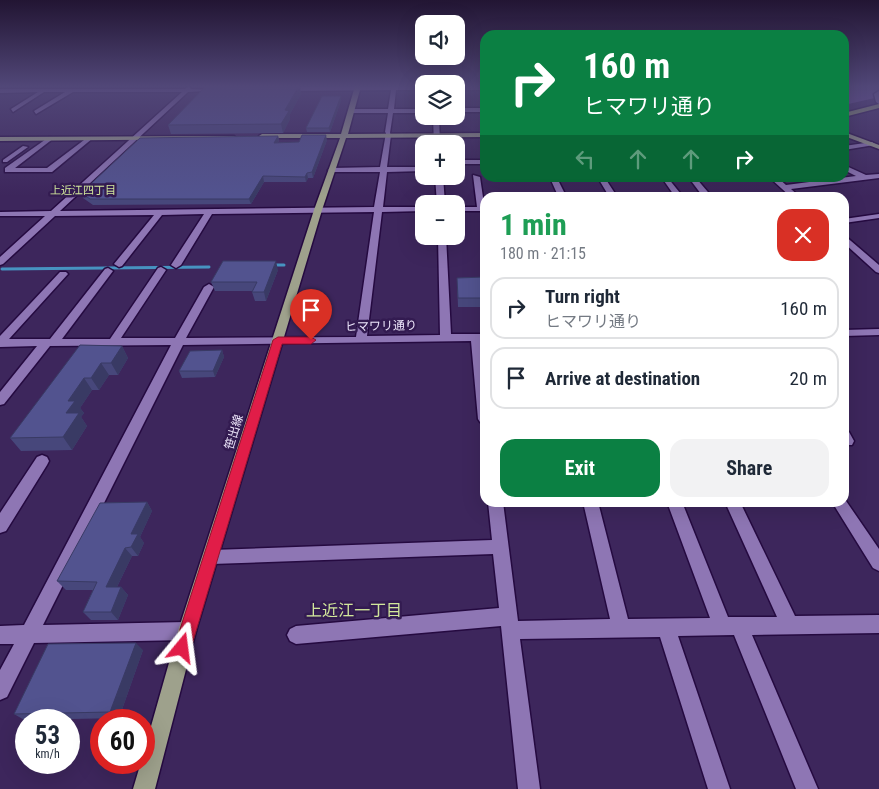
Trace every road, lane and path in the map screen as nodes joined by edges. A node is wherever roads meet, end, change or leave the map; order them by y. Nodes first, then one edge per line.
1 (151, 123) edge
2 (348, 123) edge
3 (389, 123) edge
4 (437, 125) edge
5 (237, 133) edge
6 (437, 133) junction
7 (480, 133) edge
8 (255, 134) edge
9 (345, 134) junction
10 (388, 134) junction
11 (0, 135) edge
12 (137, 136) junction
13 (244, 136) edge
14 (849, 136) edge
15 (38, 138) junction
16 (51, 138) junction
17 (90, 138) junction
18 (0, 139) edge
19 (875, 146) edge
20 (849, 148) edge
21 (5, 161) dead end
22 (465, 162) edge
23 (480, 162) edge
24 (415, 169) edge
25 (332, 170) junction
26 (384, 170) junction
27 (849, 170) edge
28 (879, 176) edge
29 (476, 177) dead end
30 (866, 178) junction
31 (849, 180) edge
32 (667, 182) edge
33 (695, 182) edge
34 (779, 182) edge
35 (830, 182) edge
36 (879, 184) edge
37 (785, 187) junction
38 (675, 192) edge
39 (704, 192) edge
40 (790, 192) edge
41 (480, 195) edge
42 (415, 209) edge
43 (465, 209) edge
44 (480, 209) edge
45 (318, 210) junction
46 (379, 210) junction
47 (160, 212) junction
48 (209, 212) junction
49 (0, 214) edge
50 (53, 214) junction
51 (879, 216) edge
52 (849, 220) edge
53 (849, 242) edge
54 (442, 245) edge
55 (0, 262) edge
56 (119, 264) dead end
57 (176, 265) dead end
58 (878, 268) edge
59 (161, 270) dead end
60 (108, 271) dead end
61 (63, 274) dead end
62 (209, 286) edge
63 (849, 333) edge
64 (878, 334) edge
65 (480, 337) edge
66 (446, 338) junction
67 (278, 340) junction
68 (361, 340) junction
69 (179, 341) junction
70 (113, 342) junction
71 (0, 343) edge
72 (49, 343) junction
73 (0, 401) edge
74 (42, 462) dead end
75 (495, 507) edge
76 (591, 507) edge
77 (676, 507) edge
78 (734, 507) edge
79 (842, 507) edge
80 (0, 526) edge
81 (500, 547) junction
82 (212, 558) junction
83 (879, 564) edge
84 (510, 623) junction
85 (790, 624) junction
86 (879, 624) edge
87 (666, 626) junction
88 (731, 626) junction
89 (621, 628) junction
90 (187, 631) junction
91 (28, 634) junction
92 (0, 635) edge
93 (296, 635) dead end
94 (0, 690) edge
95 (144, 789) edge
96 (529, 789) edge
97 (718, 789) edge
98 (807, 789) edge

1 - 12 street
2 - 9 main road, 笹出線
3 - 10 street
4 - 6 street
5 - 12 main road
6 - 7 main road
6 - 10 main road
8 - 9 main road
9 - 10 main road
9 - 25 main road, 笹出線
10 - 26 street
11 - 12 main road
12 - 13 main road
12 - 17 main road
12 - 50 street
14 - 19 main road
15 - 16 main road
15 - 18 main road
15 - 21 street
16 - 17 main road
16 - 17 street
19 - 20 street
22 - 23 street
24 - 26 street
25 - 26 street
25 - 45 main road, 笹出線
26 - 46 street
27 - 30 street
28 - 30 street
29 - 41 street
30 - 31 street
30 - 36 street
32 - 38 street
33 - 39 street
34 - 37 street
35 - 37 street
37 - 40 street
42 - 46 street
43 - 44 street
45 - 46 street
45 - 48 street
45 - 67 main road, 笹出線
46 - 68 street
47 - 48 street
47 - 50 street
47 - 56 street
48 - 57 street
49 - 50 street
50 - 55 street
51 - 52 street
53 - 58 street
54 - 66 street
59 - 70 street
60 - 72 street
61 - 71 street
62 - 69 street
63 - 64 street
65 - 66 street, ヒマワリ通り
66 - 68 street, ヒマワリ通り
67 - 68 street, ヒマワリ通り
67 - 69 street, ヒマワリ通り
67 - 82 main road, 笹出線
69 - 70 street, ヒマワリ通り
69 - 91 street
70 - 72 street, ヒマワリ通り
71 - 72 street, ヒマワリ通り
72 - 73 street
74 - 80 street
75 - 81 street
76 - 89 street
77 - 88 street
78 - 85 street
79 - 83 street
81 - 82 street
81 - 84 street
82 - 90 main road, 笹出線
84 - 89 street
84 - 93 street
84 - 96 street
85 - 86 street
85 - 88 street
87 - 88 street
87 - 89 street
87 - 97 street
88 - 98 street
90 - 91 street
90 - 95 main road, 笹出線
91 - 92 street
91 - 94 street

